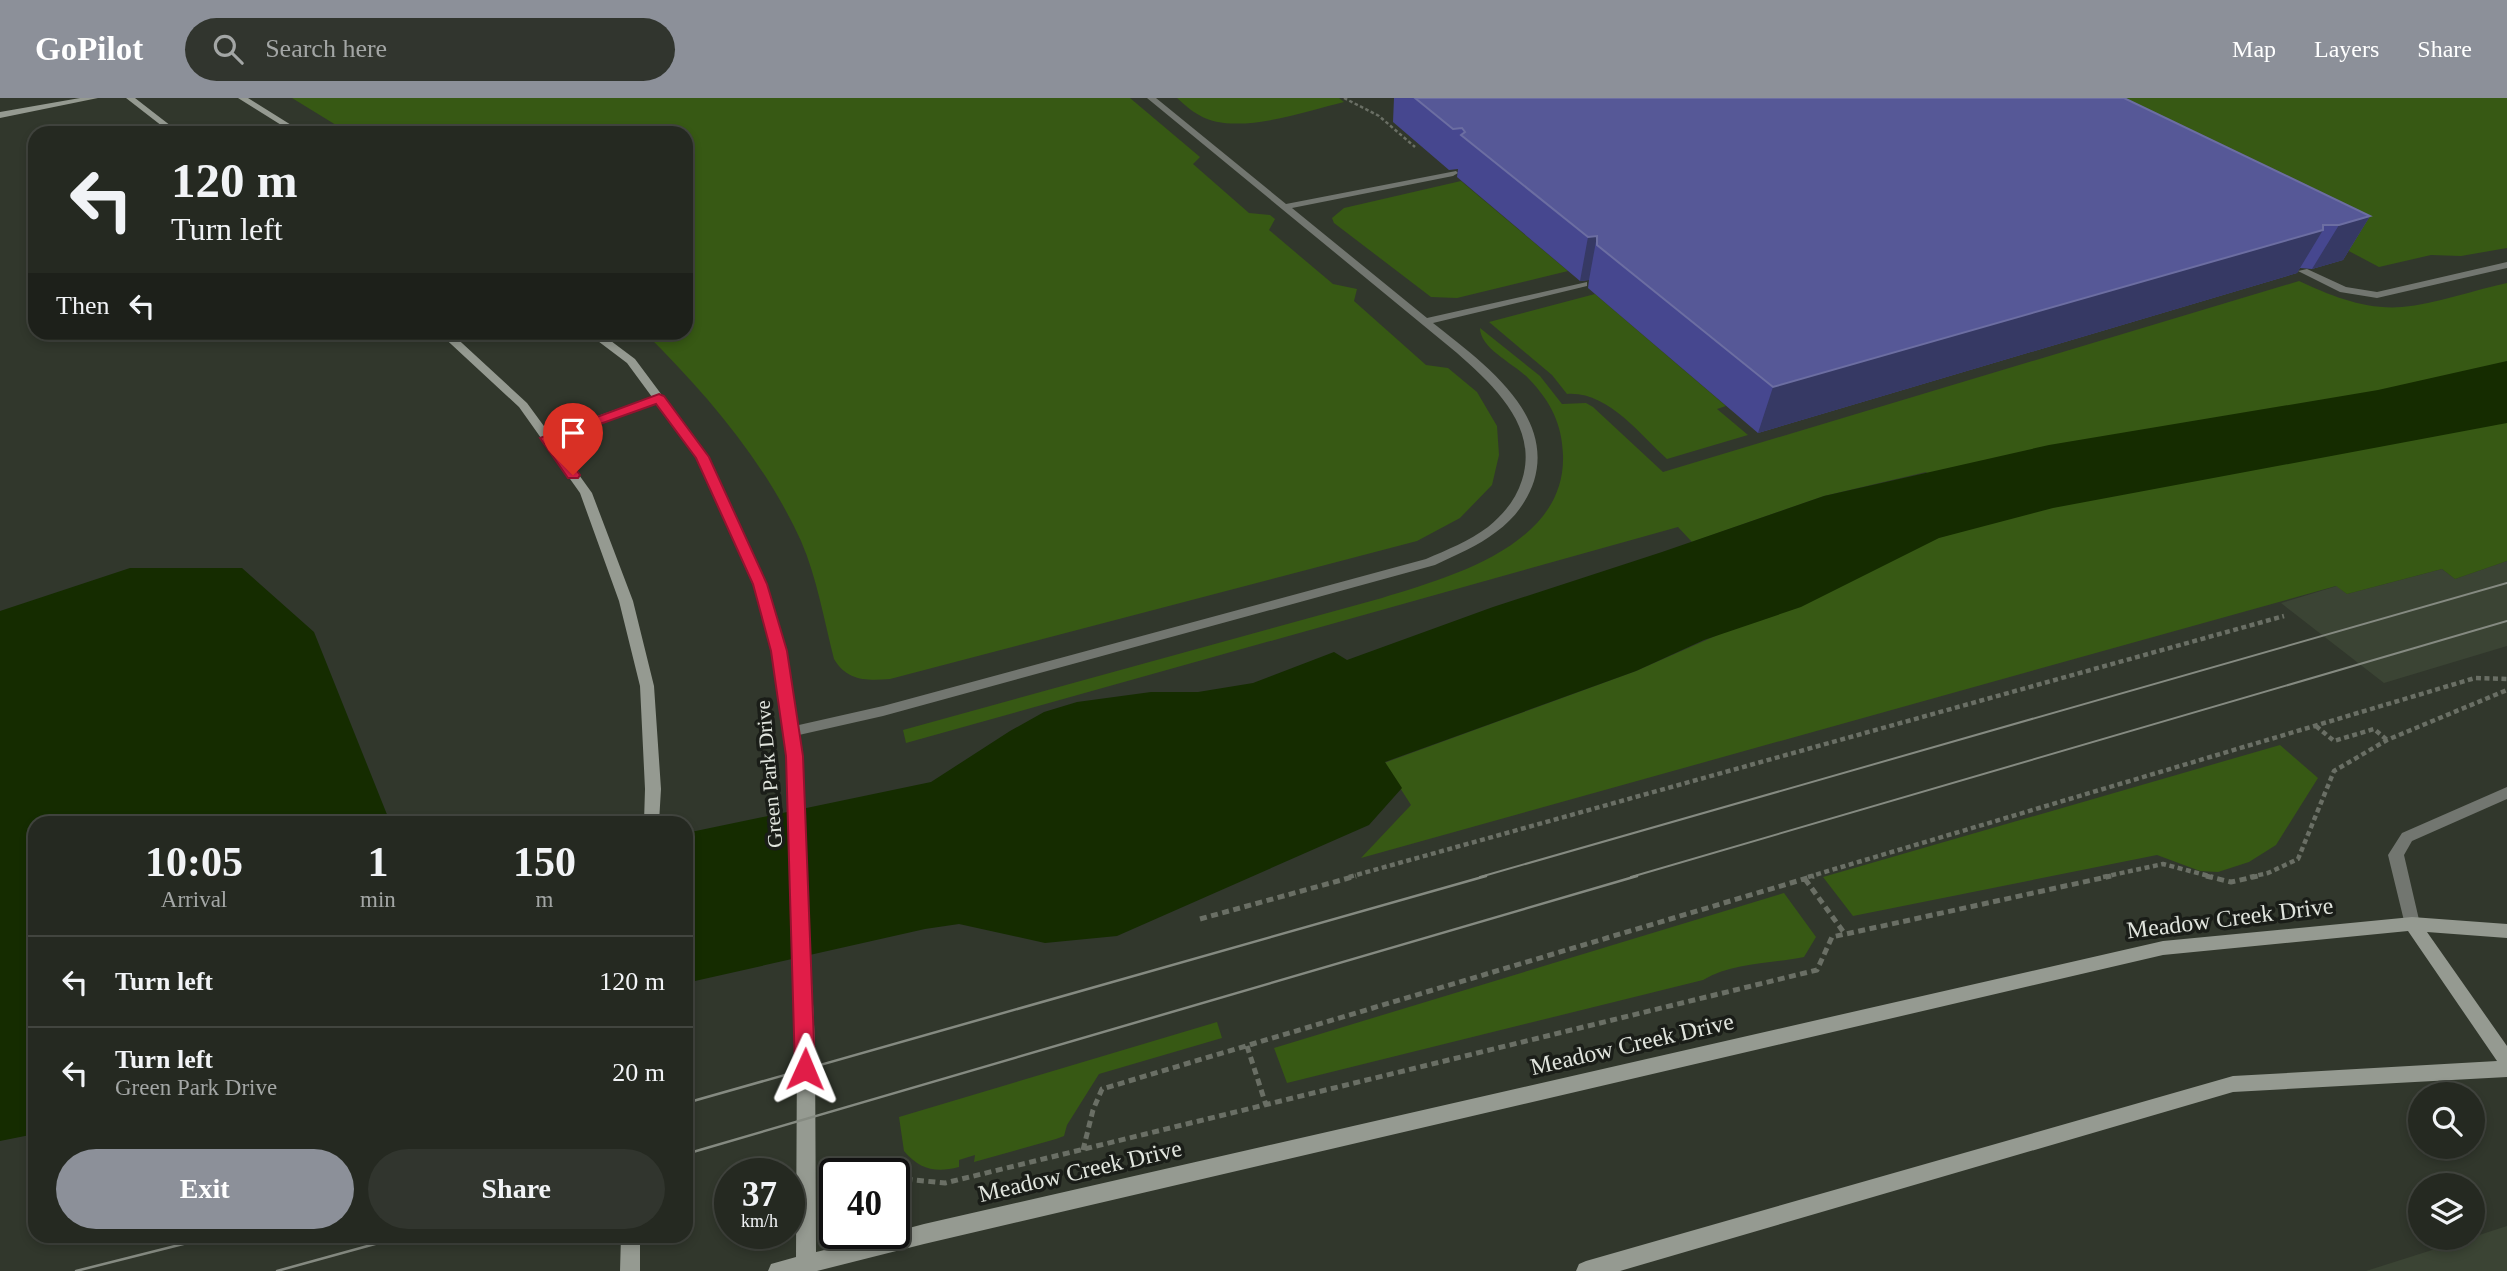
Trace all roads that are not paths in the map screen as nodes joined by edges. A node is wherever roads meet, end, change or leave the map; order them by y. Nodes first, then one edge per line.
1 (94, 98) edge
2 (131, 98) edge
3 (242, 98) edge
4 (1151, 98) edge
5 (0, 115) edge
6 (167, 126) edge
7 (288, 126) edge
8 (1452, 173) edge
9 (1283, 207) junction
10 (2507, 265) edge
11 (2303, 271) edge
12 (1583, 284) dead end
13 (1425, 322) junction
14 (452, 340) edge
15 (602, 340) edge
16 (659, 398) junction
17 (547, 438) junction
18 (790, 732) junction
19 (2507, 793) edge
20 (651, 816) edge
21 (2412, 924) junction
22 (2507, 931) edge
23 (2507, 1061) edge
24 (2507, 1069) edge
25 (631, 1243) edge
26 (806, 1267) edge
27 (630, 1271) edge
28 (778, 1271) edge
29 (1586, 1271) edge

1 - 5 street
2 - 6 street
3 - 7 street
4 - 9 lane
8 - 9 lane
9 - 13 lane
10 - 11 lane
12 - 13 lane
13 - 18 lane
14 - 17 street
15 - 16 street, Green Park Drive
16 - 17 street
16 - 18 street, Green Park Drive
17 - 20 street
18 - 26 street, Green Park Drive
19 - 21 lane
21 - 22 street, Meadow Creek Drive
21 - 23 street
21 - 26 street, Meadow Creek Drive
24 - 29 street
25 - 27 street
26 - 28 street, Meadow Creek Drive

